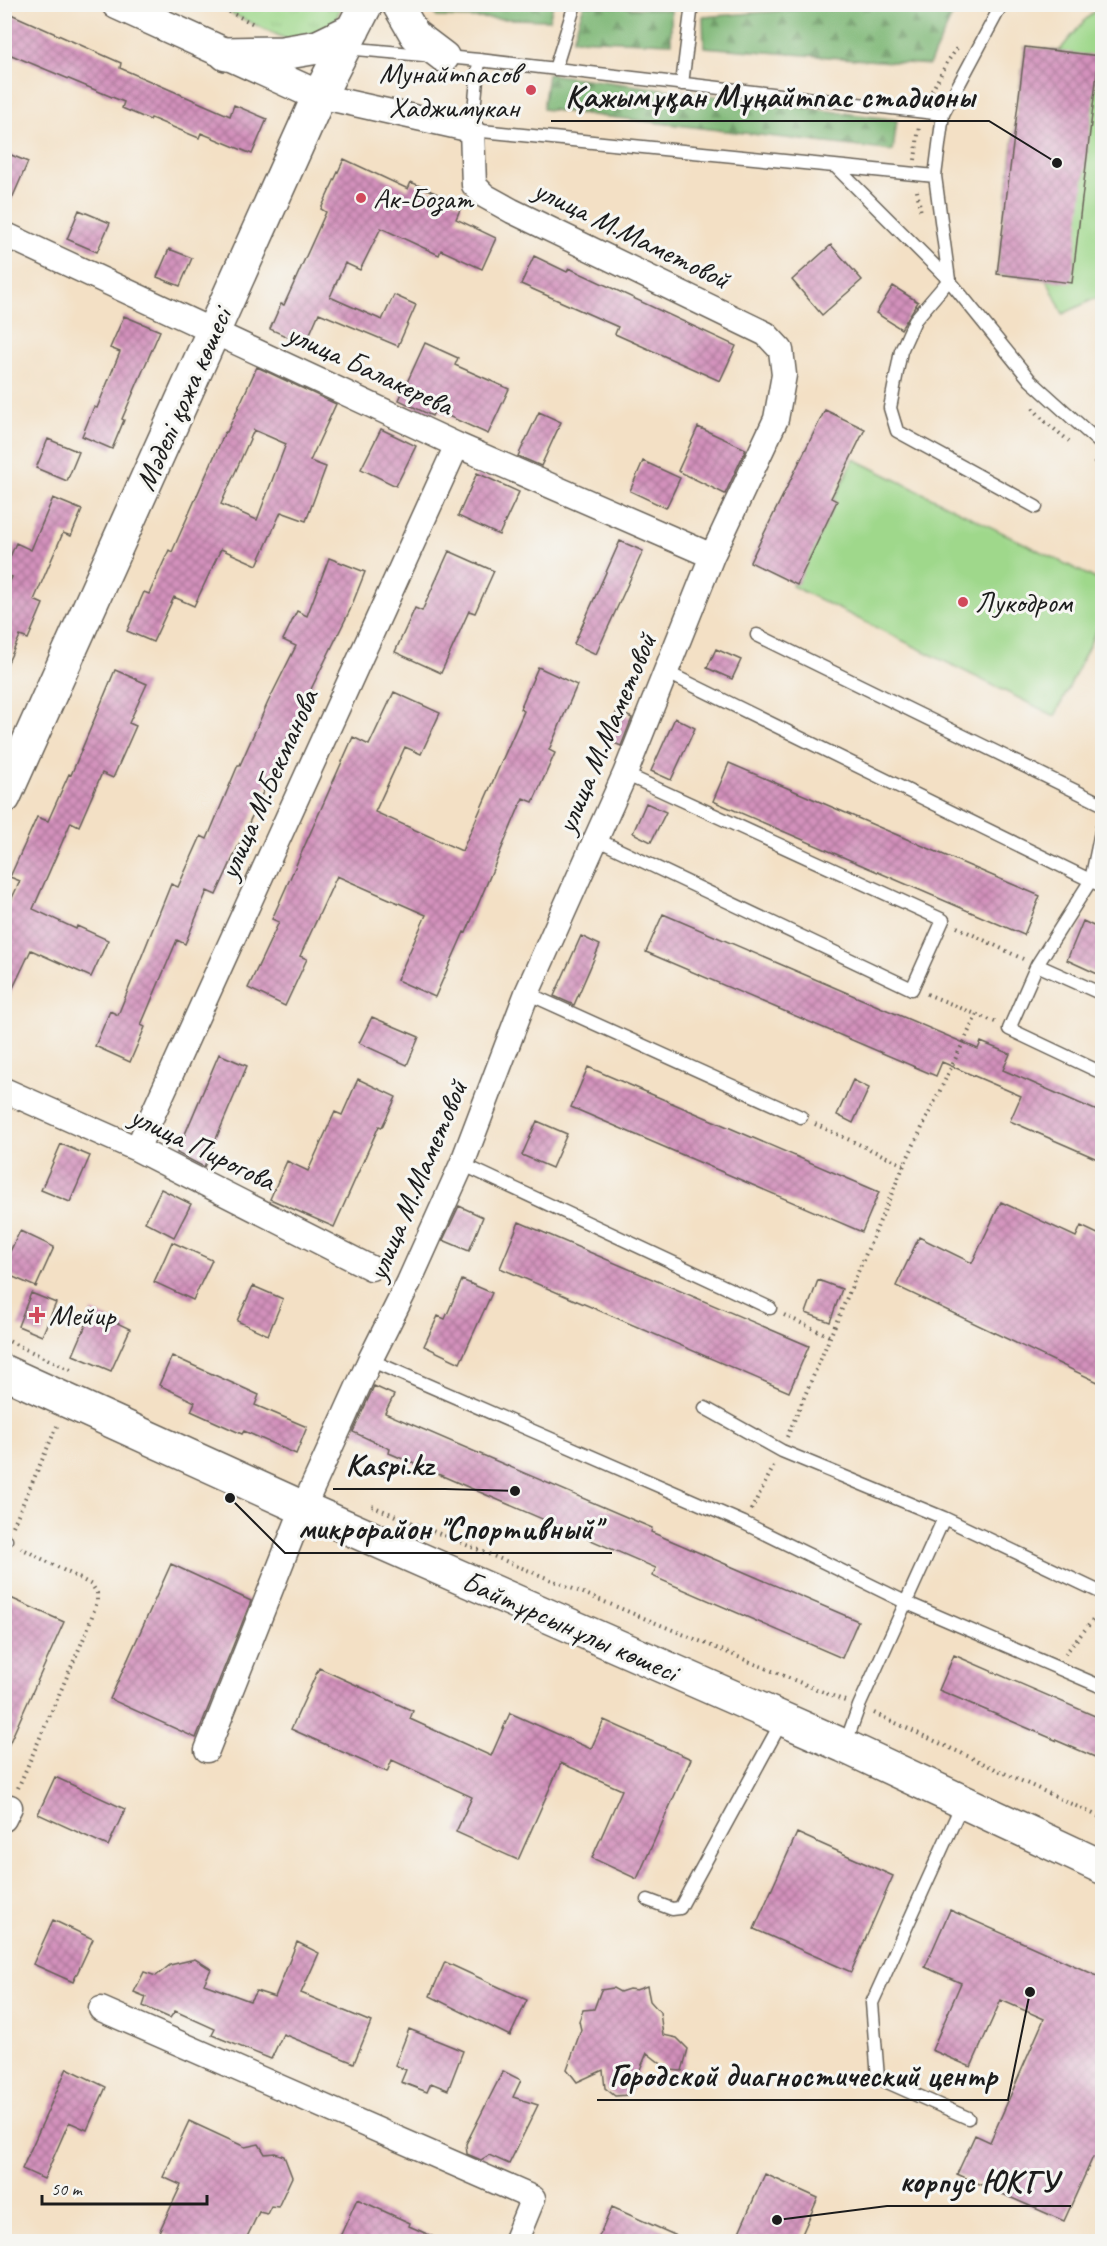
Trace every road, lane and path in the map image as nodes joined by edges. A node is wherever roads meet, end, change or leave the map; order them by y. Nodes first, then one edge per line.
1 (117, 4) edge
2 (397, 4) edge
3 (575, 4) edge
4 (692, 4) edge
5 (1002, 4) edge
6 (354, 27) edge
7 (226, 54) junction
8 (444, 57) junction
9 (479, 60) junction
10 (555, 69) junction
11 (682, 84) junction
12 (319, 96) junction
13 (943, 114) junction
14 (471, 130) junction
15 (834, 166) junction
16 (935, 176) junction
17 (4, 234) edge
18 (949, 280) junction
19 (213, 331) junction
20 (457, 445) junction
21 (1102, 445) edge
22 (1036, 507) dead end
23 (712, 556) junction
24 (757, 635) dead end
25 (666, 672) junction
26 (625, 774) junction
27 (4, 797) edge
28 (1102, 804) edge
29 (1102, 827) edge
30 (596, 838) junction
31 (1091, 879) junction
32 (1102, 886) edge
33 (943, 920) junction
34 (1037, 965) junction
35 (912, 989) junction
36 (527, 993) junction
37 (1102, 994) edge
38 (977, 1014) junction
39 (1009, 1029) junction
40 (1102, 1073) edge
41 (4, 1090) edge
42 (801, 1117) joint
43 (137, 1149) junction
44 (462, 1164) junction
45 (904, 1165) junction
46 (371, 1268) dead end
47 (770, 1308) joint
48 (829, 1336) junction
49 (4, 1339) edge
50 (370, 1360) junction
51 (4, 1372) edge
52 (74, 1387) junction
53 (705, 1408) dead end
54 (782, 1451) junction
55 (369, 1505) dead end
56 (303, 1508) junction
57 (944, 1518) junction
58 (744, 1523) junction
59 (5, 1540) edge
60 (1102, 1593) edge
61 (907, 1603) junction
62 (1102, 1609) edge
63 (1055, 1666) junction
64 (1102, 1687) edge
65 (859, 1706) junction
66 (783, 1720) junction
67 (844, 1746) junction
68 (207, 1750) dead end
69 (963, 1801) junction
70 (7, 1813) edge
71 (1102, 1818) edge
72 (1102, 1867) edge
73 (648, 1900) dead end
74 (101, 2010) dead end
75 (968, 2118) dead end
76 (515, 2241) edge

1 - 7 street
2 - 8 street
3 - 10 lane
4 - 11 lane
5 - 13 lane
6 - 7 main road
6 - 8 lane
6 - 12 main road, Мәделі қожа көшесі
7 - 12 street
8 - 9 lane
9 - 10 lane
9 - 14 lane
10 - 11 lane
11 - 13 lane
12 - 14 street
12 - 19 main road, Мәделі қожа көшесі
13 - 16 lane
14 - 15 lane
14 - 23 street, улица М.Маметовой
15 - 16 lane
15 - 18 lane
16 - 18 lane
17 - 19 street, улица Балакерева
18 - 21 lane
18 - 22 lane
19 - 20 street, улица Балакерева
19 - 27 main road, Мәделі қожа көшесі
20 - 23 street, улица Балакерева
20 - 43 street, улица М.Бекманова
23 - 25 street, улица М.Маметовой
24 - 28 lane
25 - 26 street, улица М.Маметовой
25 - 31 lane
26 - 30 street, улица М.Маметовой
26 - 33 lane
29 - 31 lane
30 - 35 lane
30 - 36 street, улица М.Маметовой
31 - 32 lane
31 - 34 lane
33 - 34 path
33 - 35 lane
34 - 37 lane
34 - 39 lane
35 - 38 path
36 - 42 lane
36 - 44 street, улица М.Маметовой
38 - 39 path
38 - 45 path
39 - 40 lane
41 - 43 street, улица Пирогова
42 - 45 path
43 - 46 street, улица Пирогова
44 - 47 lane
44 - 50 street, улица М.Маметовой
45 - 48 path
47 - 48 path
48 - 54 path
49 - 52 path
50 - 56 street, улица М.Маметовой
50 - 58 lane
51 - 52 main road, Байтұрсынұлы көшесі
52 - 56 main road, Байтұрсынұлы көшесі
52 - 59 path
53 - 54 lane
54 - 57 lane
54 - 58 path
55 - 65 path
56 - 66 main road, Байтұрсынұлы көшесі
56 - 68 street, улица М.Маметовой
57 - 60 lane
57 - 61 lane
58 - 61 lane
59 - 70 path
61 - 63 lane
61 - 65 lane
62 - 63 path
63 - 64 lane
65 - 67 lane
65 - 71 path
66 - 67 main road, Байтұрсынұлы көшесі
66 - 73 lane
67 - 69 main road, Байтұрсынұлы көшесі
69 - 72 main road, Байтұрсынұлы көшесі
69 - 75 lane
74 - 76 street

